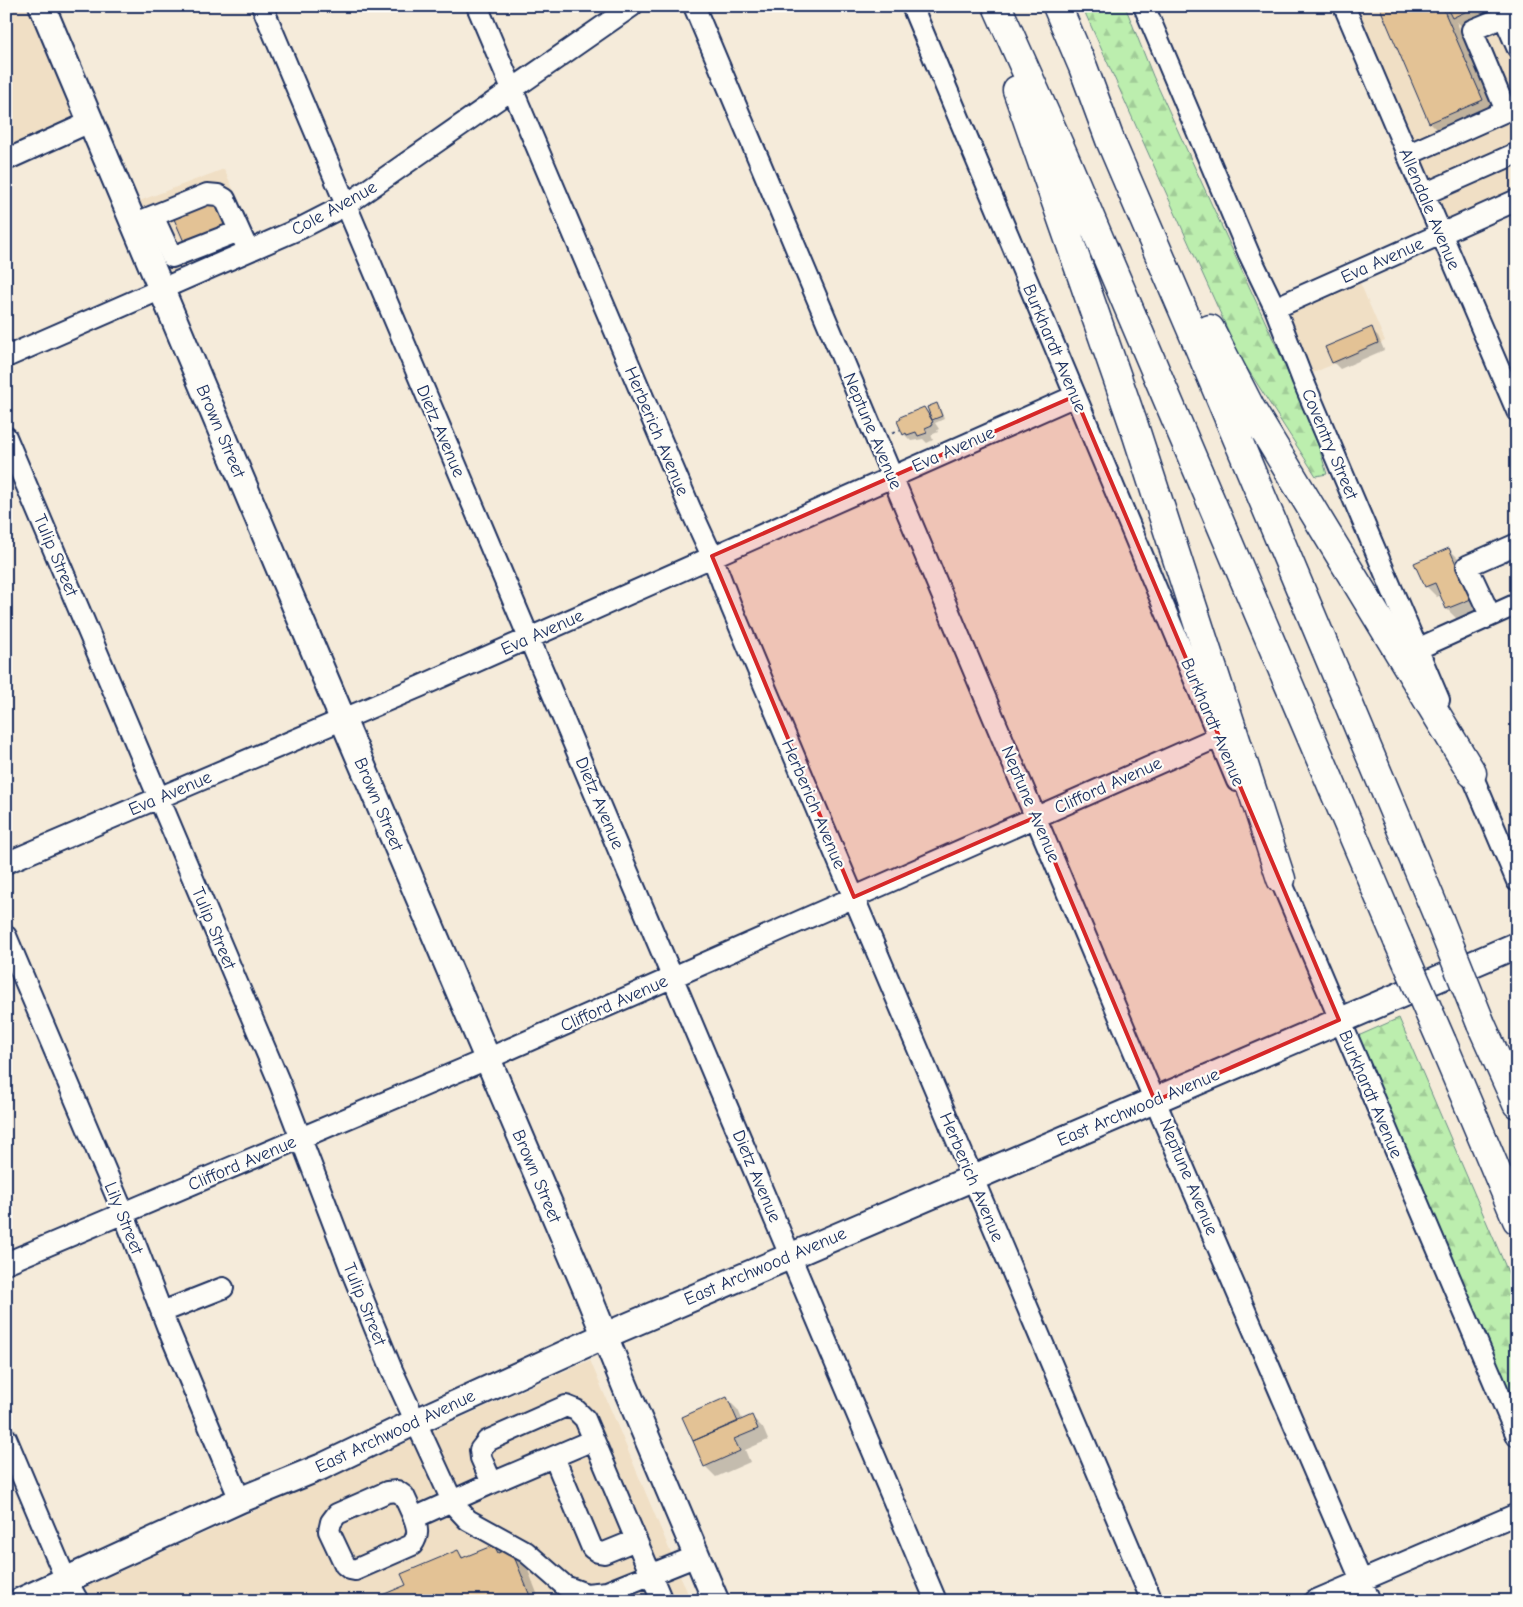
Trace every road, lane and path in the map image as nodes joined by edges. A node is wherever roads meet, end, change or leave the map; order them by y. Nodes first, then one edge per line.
1 (42, 6) edge
2 (262, 6) edge
3 (477, 6) edge
4 (632, 6) edge
5 (694, 6) edge
6 (912, 6) edge
7 (987, 6) edge
8 (997, 6) edge
9 (1057, 6) edge
10 (1144, 6) edge
11 (1344, 6) edge
12 (1510, 14) edge
13 (1517, 47) edge
14 (1083, 68) junction
15 (513, 90) junction
16 (1512, 109) edge
17 (90, 122) junction
18 (1517, 153) edge
19 (1407, 155) junction
20 (6, 160) edge
21 (1424, 194) junction
22 (1517, 200) edge
23 (346, 205) junction
24 (143, 220) junction
25 (239, 231) junction
26 (1441, 234) junction
27 (248, 250) junction
28 (161, 289) junction
29 (1275, 308) junction
30 (6, 356) edge
31 (1075, 396) junction
32 (1517, 411) edge
33 (900, 430) dead end
34 (893, 432) dead end
35 (6, 437) edge
36 (892, 476) junction
37 (1517, 544) edge
38 (712, 556) junction
39 (1517, 604) edge
40 (1490, 615) junction
41 (530, 638) junction
42 (1417, 649) junction
43 (343, 720) junction
44 (1218, 737) junction
45 (1472, 773) junction
46 (159, 798) junction
47 (1036, 817) junction
48 (6, 862) edge
49 (1281, 879) junction
50 (1517, 881) edge
51 (854, 897) junction
52 (6, 936) edge
53 (1517, 945) edge
54 (672, 977) junction
55 (1339, 1020) junction
56 (487, 1059) junction
57 (1156, 1100) junction
58 (1517, 1104) edge
59 (302, 1138) junction
60 (972, 1178) junction
61 (123, 1212) junction
62 (1517, 1220) edge
63 (791, 1256) junction
64 (6, 1263) edge
65 (223, 1288) dead end
66 (162, 1312) junction
67 (604, 1336) junction
68 (415, 1422) junction
69 (1517, 1436) edge
70 (6, 1438) edge
71 (594, 1440) junction
72 (554, 1457) junction
73 (492, 1483) junction
74 (240, 1500) junction
75 (452, 1501) junction
76 (1517, 1514) edge
77 (414, 1518) junction
78 (636, 1540) junction
79 (697, 1556) junction
80 (651, 1574) junction
81 (1362, 1580) junction
82 (72, 1590) edge
83 (20, 1601) edge
84 (662, 1601) edge
85 (716, 1601) edge
86 (936, 1601) edge
87 (1152, 1601) edge
88 (1314, 1601) edge
89 (1370, 1601) edge

1 - 17 main road, Brown Street
2 - 23 street, Dietz Avenue
3 - 15 street, Herberich Avenue
4 - 15 street, Cole Avenue
5 - 36 street, Neptune Avenue
6 - 31 street, Burkhardt Avenue
7 - 49 highway
8 - 62 highway, bridge
9 - 14 highway
10 - 29 street, Coventry Street
11 - 19 street, Allendale Avenue
12 - 13 street
12 - 16 street
14 - 45 highway
14 - 58 highway, bridge
15 - 23 street, Cole Avenue
15 - 38 street, Herberich Avenue
16 - 19 street
17 - 20 street
17 - 24 main road, Brown Street
18 - 21 street
19 - 21 street, Allendale Avenue
21 - 26 street, Allendale Avenue
22 - 26 street, Eva Avenue
23 - 27 street, Cole Avenue
23 - 41 street, Dietz Avenue
24 - 25 street
24 - 25 street
24 - 28 main road, Brown Street
25 - 27 street
26 - 29 street, Eva Avenue
26 - 32 street, Allendale Avenue
27 - 28 street, Cole Avenue
28 - 30 street, Cole Avenue
28 - 43 main road, Brown Street
29 - 42 street, Coventry Street
31 - 36 street, Eva Avenue
31 - 44 street, Burkhardt Avenue
33 - 34 path
35 - 46 street, Tulip Street
36 - 38 street, Eva Avenue
36 - 47 street, Neptune Avenue
37 - 40 street
38 - 41 street, Eva Avenue
38 - 51 street, Herberich Avenue
39 - 40 street
40 - 42 street
41 - 43 street, Eva Avenue
41 - 54 street, Dietz Avenue
42 - 45 street, Coventry Street
43 - 46 street, Eva Avenue
43 - 56 main road, Brown Street
44 - 47 street, Clifford Avenue
44 - 49 street, Burkhardt Avenue
45 - 50 street, Coventry Street
46 - 48 street, Eva Avenue
46 - 59 street, Tulip Street
47 - 51 street, Clifford Avenue
47 - 57 street, Neptune Avenue
49 - 55 street, Burkhardt Avenue
51 - 54 street, Clifford Avenue
51 - 60 street, Herberich Avenue
52 - 61 street, Lily Street
53 - 55 main road, East Archwood Avenue
54 - 56 street, Clifford Avenue
54 - 63 street, Dietz Avenue
55 - 57 main road, East Archwood Avenue
55 - 69 street, Burkhardt Avenue
56 - 59 street, Clifford Avenue
56 - 67 main road, Brown Street
57 - 60 main road, East Archwood Avenue
57 - 81 street, Neptune Avenue
59 - 61 street, Clifford Avenue
59 - 68 street, Tulip Street
60 - 63 main road, East Archwood Avenue
60 - 87 street, Herberich Avenue
61 - 64 street, Clifford Avenue
61 - 66 street, Lily Street
63 - 67 main road, East Archwood Avenue
63 - 86 street, Dietz Avenue
65 - 66 street
66 - 74 street, Lily Street
67 - 68 main road, East Archwood Avenue
67 - 79 main road, Brown Street
68 - 74 main road, East Archwood Avenue
68 - 75 street, Tulip Street
70 - 82 street
71 - 72 street
71 - 73 street
71 - 78 street
72 - 73 street
72 - 78 street
73 - 75 street
74 - 82 main road, East Archwood Avenue
75 - 77 street
75 - 80 street, Tulip Street
76 - 81 street
77 - 77 street
78 - 80 street
79 - 80 street, Tulip Street
79 - 85 main road, Brown Street
80 - 84 street
81 - 88 street
81 - 89 street, Neptune Avenue
82 - 83 main road, East Archwood Avenue

